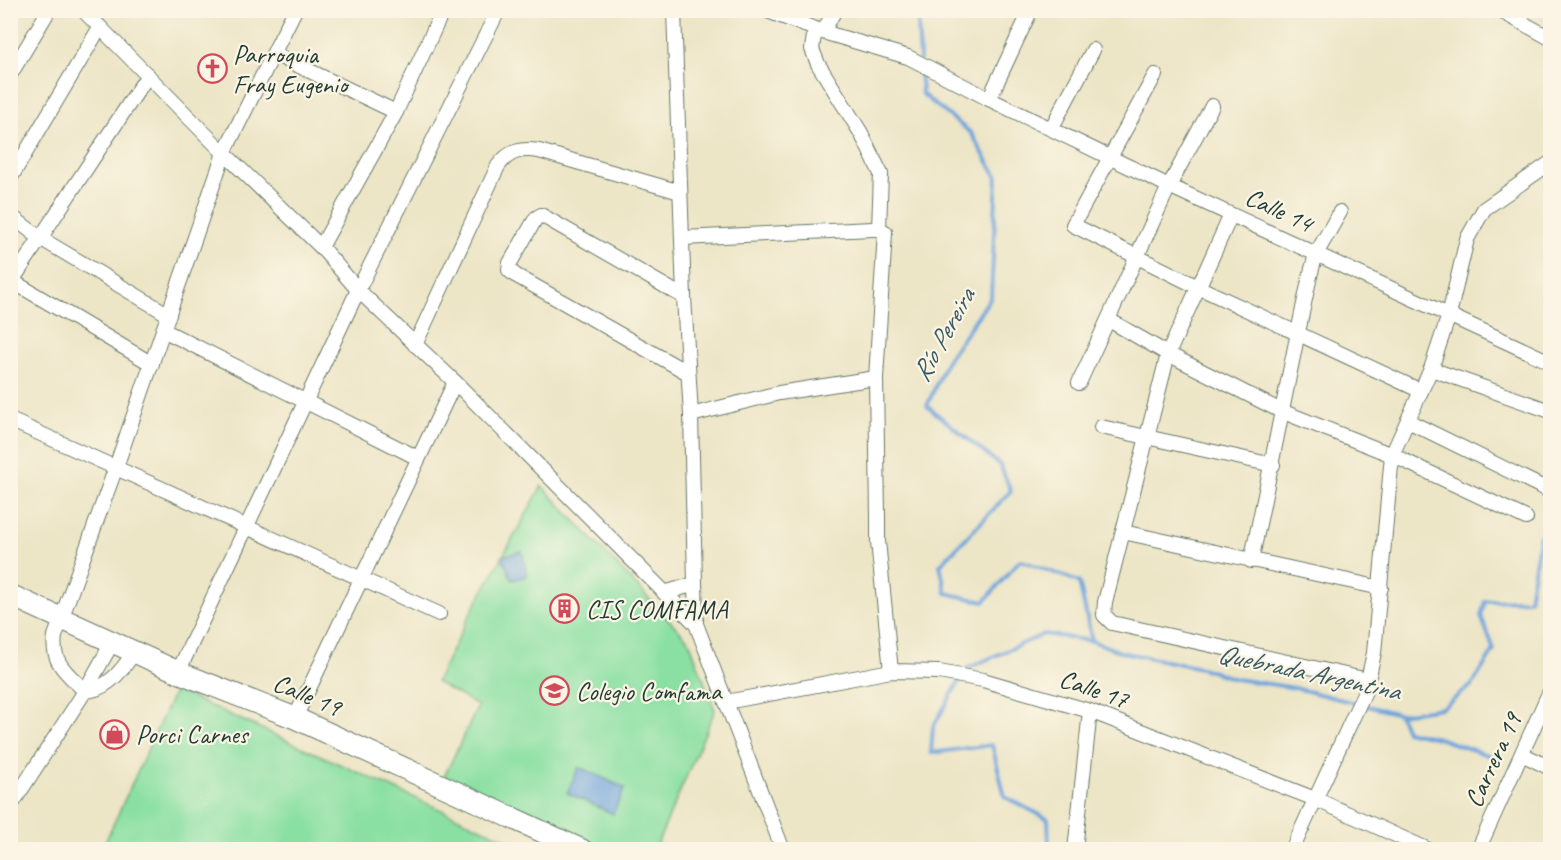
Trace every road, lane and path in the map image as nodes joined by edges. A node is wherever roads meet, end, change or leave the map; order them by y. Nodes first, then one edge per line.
1 (49, 10) edge
2 (83, 10) edge
3 (295, 10) edge
4 (443, 10) edge
5 (674, 10) edge
6 (765, 10) edge
7 (835, 10) edge
8 (1499, 10) edge
9 (496, 15) dead end
10 (1028, 16) dead end
11 (100, 27) junction
12 (819, 30) junction
13 (1549, 34) edge
14 (1093, 50) dead end
15 (274, 54) junction
16 (10, 75) edge
17 (148, 75) junction
18 (1155, 75) dead end
19 (989, 99) junction
20 (1212, 106) dead end
21 (396, 112) junction
22 (1051, 129) junction
23 (225, 153) junction
24 (1109, 157) junction
25 (1551, 163) edge
26 (10, 179) edge
27 (1169, 186) junction
28 (680, 192) junction
29 (1340, 212) dead end
30 (10, 215) edge
31 (1231, 215) junction
32 (879, 230) junction
33 (40, 238) junction
34 (682, 238) junction
35 (321, 247) junction
36 (1316, 254) junction
37 (1137, 256) junction
38 (11, 282) edge
39 (1198, 286) junction
40 (358, 290) junction
41 (684, 297) junction
42 (169, 315) junction
43 (1449, 315) junction
44 (1108, 320) junction
45 (164, 330) junction
46 (1298, 332) junction
47 (415, 345) junction
48 (1168, 354) junction
49 (1551, 362) edge
50 (152, 364) junction
51 (1431, 369) junction
52 (688, 373) junction
53 (876, 378) junction
54 (454, 382) junction
55 (1080, 383) dead end
56 (1421, 391) junction
57 (306, 400) junction
58 (1281, 411) junction
59 (1551, 411) edge
60 (691, 414) junction
61 (10, 420) edge
62 (1408, 421) junction
63 (1101, 427) dead end
64 (1146, 437) junction
65 (1392, 454) junction
66 (418, 458) junction
67 (1272, 465) junction
68 (116, 466) junction
69 (1551, 491) edge
70 (1526, 518) dead end
71 (247, 528) junction
72 (1123, 532) junction
73 (1251, 561) junction
74 (362, 579) junction
75 (695, 584) junction
76 (1381, 588) junction
77 (664, 593) junction
78 (10, 595) edge
79 (439, 614) dead end
80 (60, 618) junction
81 (696, 624) junction
82 (112, 642) junction
83 (134, 652) junction
84 (891, 671) junction
85 (177, 672) junction
86 (1367, 684) junction
87 (85, 691) junction
88 (1551, 691) edge
89 (726, 702) junction
90 (1090, 711) junction
91 (295, 718) junction
92 (1522, 754) junction
93 (1551, 768) edge
94 (1315, 799) junction
95 (10, 807) edge
96 (582, 849) edge
97 (783, 849) edge
98 (1075, 849) edge
99 (1292, 849) edge
100 (1429, 849) edge
101 (1478, 849) edge

1 - 16 street
2 - 11 street
3 - 15 street
4 - 21 street
5 - 28 street
6 - 12 street, Calle 14
7 - 12 street
8 - 13 street
9 - 40 street
10 - 19 street
11 - 17 street
11 - 26 street
12 - 19 street, Calle 14
12 - 32 street
14 - 22 street
15 - 21 street
15 - 23 street
17 - 23 street
17 - 33 street
18 - 24 street
19 - 22 street, Calle 14
20 - 27 street
21 - 35 street
22 - 24 street, Calle 14
23 - 35 street
23 - 42 street
24 - 27 street, Calle 14
24 - 37 street
25 - 43 street
27 - 31 street, Calle 14
27 - 37 street
28 - 34 street
28 - 47 street
29 - 36 street
30 - 33 street
31 - 36 street, Calle 14
31 - 39 street
32 - 34 street
32 - 53 street
33 - 38 street
33 - 42 street
34 - 41 street
35 - 40 street
36 - 43 street, Calle 14
36 - 46 street
37 - 39 street
37 - 44 street
38 - 50 street
39 - 46 street
39 - 48 street
40 - 47 street
40 - 57 street
41 - 52 street
41 - 52 street
42 - 45 street
43 - 49 street, Calle 14
43 - 51 street
44 - 48 street
44 - 55 street
45 - 50 street
45 - 57 street
46 - 56 street
46 - 58 street
47 - 54 street
48 - 58 street
48 - 64 street
50 - 68 street
51 - 56 street
51 - 59 street
52 - 60 street
53 - 60 street
53 - 84 street
54 - 66 street
54 - 77 street
56 - 62 street
57 - 66 street
57 - 71 street
58 - 65 street
58 - 67 street
60 - 75 street
61 - 68 street
62 - 65 street
62 - 69 street
63 - 64 street
64 - 67 street
64 - 72 street
65 - 70 street
65 - 76 street
66 - 74 street
67 - 73 street
68 - 71 street
68 - 80 street
71 - 74 street
71 - 85 street
72 - 73 street
72 - 86 street
73 - 76 street
74 - 79 street
74 - 91 street
75 - 77 street
75 - 81 street
76 - 86 street
77 - 81 street
78 - 80 main road, Calle 19
80 - 82 main road, Calle 19
80 - 87 street
81 - 89 street
82 - 83 main road, Calle 19
82 - 87 street
83 - 85 main road, Calle 19
83 - 87 street
84 - 89 street, Calle 17
84 - 90 street, Calle 17
85 - 91 main road, Calle 19
86 - 94 street
87 - 95 street
88 - 92 street, Carrera 19
89 - 97 street
90 - 94 street, Calle 17
90 - 98 street
91 - 96 main road, Calle 19
92 - 93 street
92 - 101 street, Carrera 19
94 - 99 street
94 - 100 street, Calle 17

